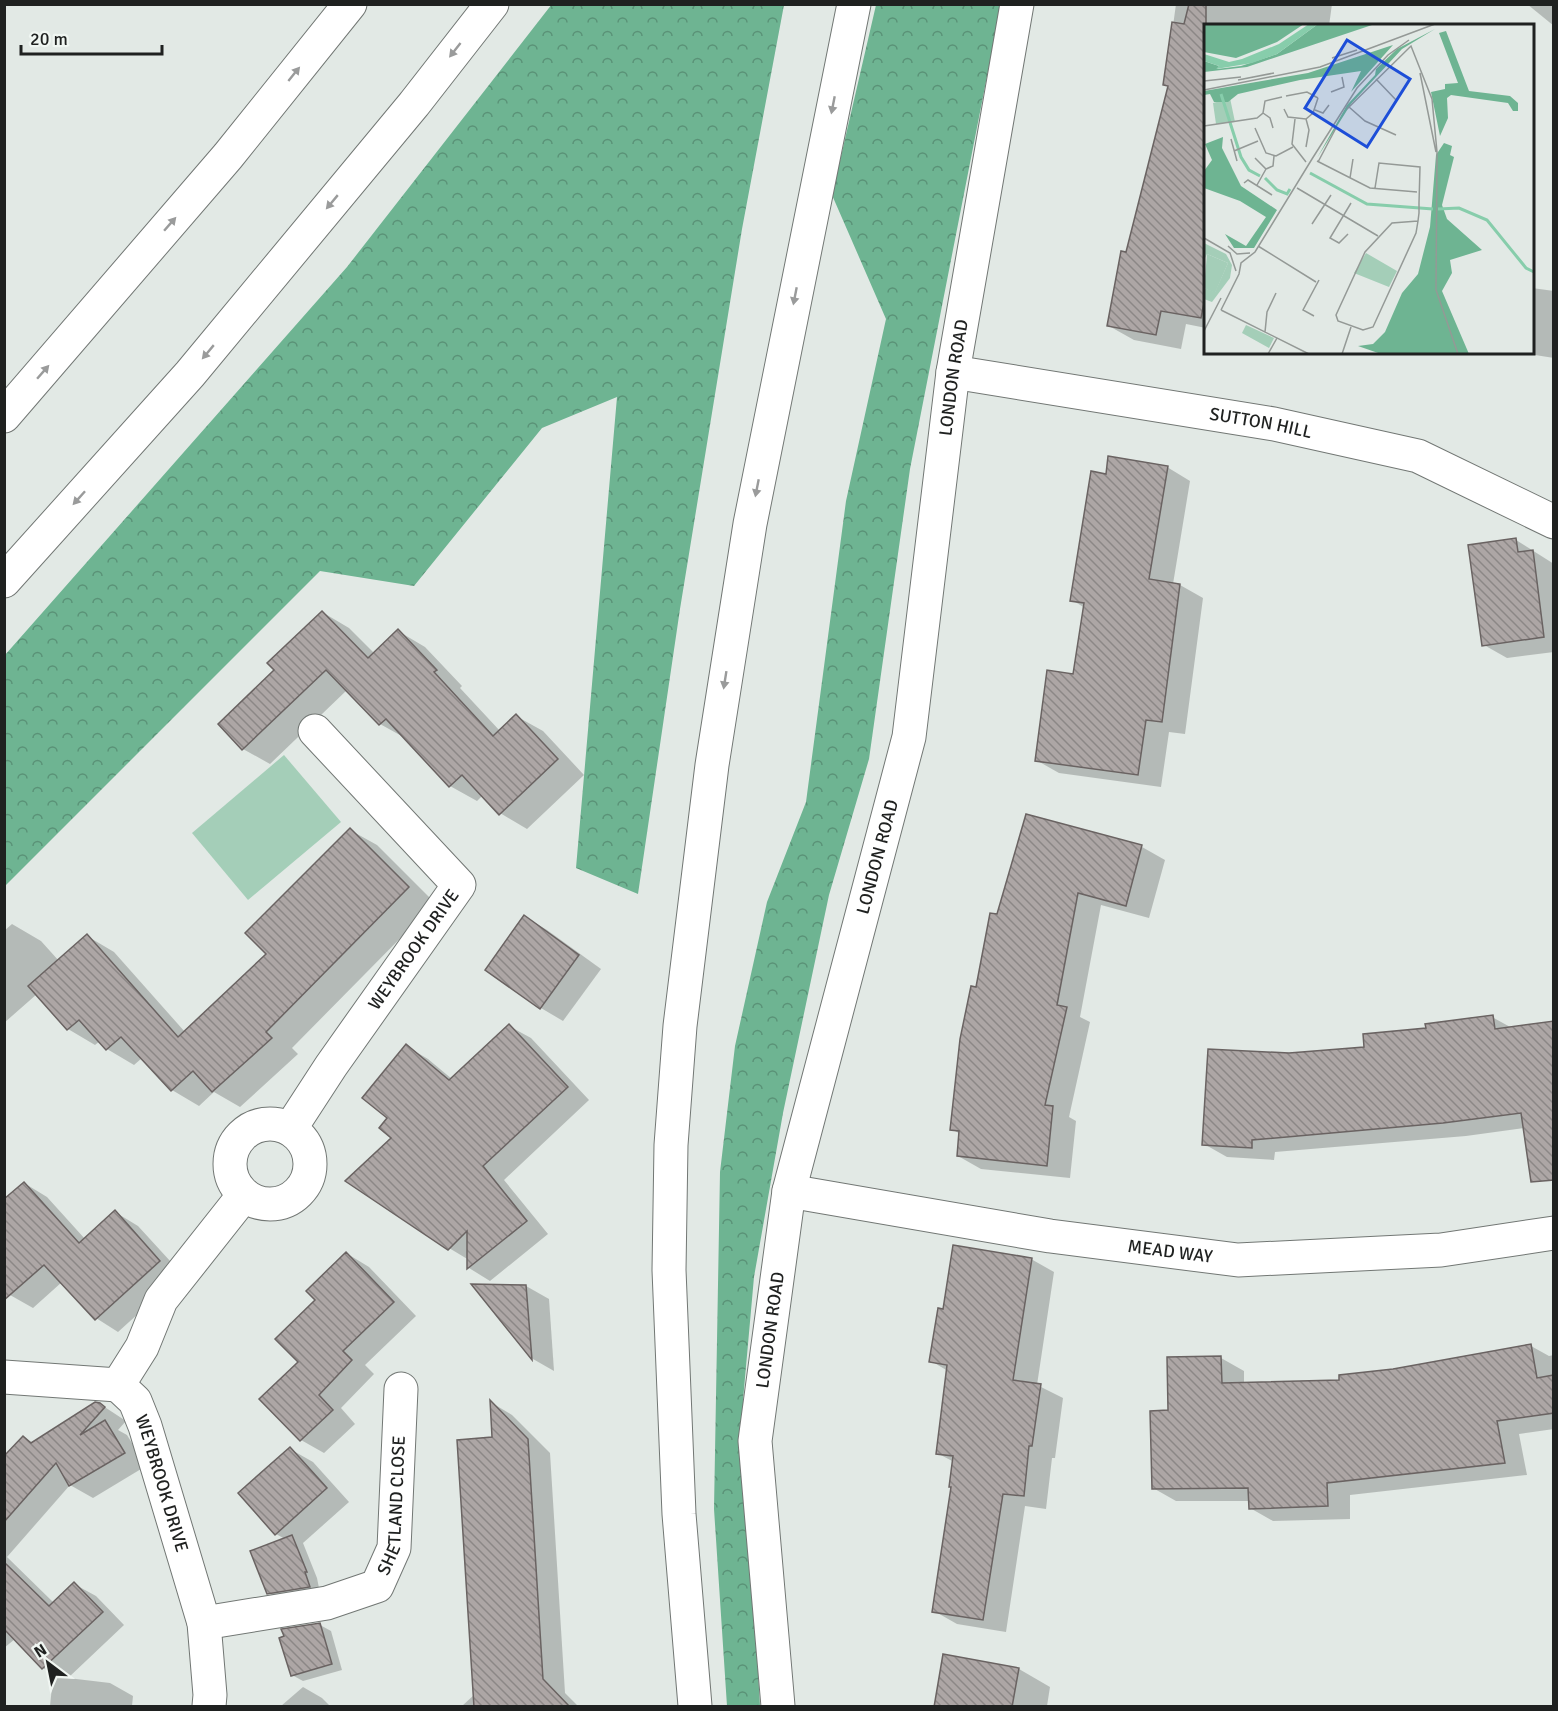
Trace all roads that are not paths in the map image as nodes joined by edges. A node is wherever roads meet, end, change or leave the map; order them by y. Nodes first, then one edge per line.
1 (350, 4) edge
2 (492, 4) edge
3 (854, 4) edge
4 (1017, 4) edge
5 (953, 372) junction
6 (4, 416) edge
7 (1554, 522) edge
8 (4, 581) edge
9 (315, 731) dead end
10 (290, 1129) junction
11 (789, 1191) junction
12 (244, 1195) junction
13 (1554, 1233) edge
14 (4, 1377) edge
15 (118, 1385) junction
16 (401, 1389) dead end
17 (204, 1623) junction
18 (209, 1707) edge
19 (695, 1707) edge
20 (778, 1707) edge

6 -> 1 main road
2 -> 8 main road
3 -> 19 main road
4 - 5 main road, LONDON ROAD
5 - 7 main road, SUTTON HILL
5 - 11 main road, LONDON ROAD
9 - 10 main road, WEYBROOK DRIVE
10 - 12 main road
10 - 12 main road
11 - 13 main road, MEAD WAY
11 - 20 main road, LONDON ROAD
12 - 15 main road
14 - 15 main road
15 - 17 main road, WEYBROOK DRIVE
16 - 17 main road, SHETLAND CLOSE
17 - 18 main road, WEYBROOK DRIVE

